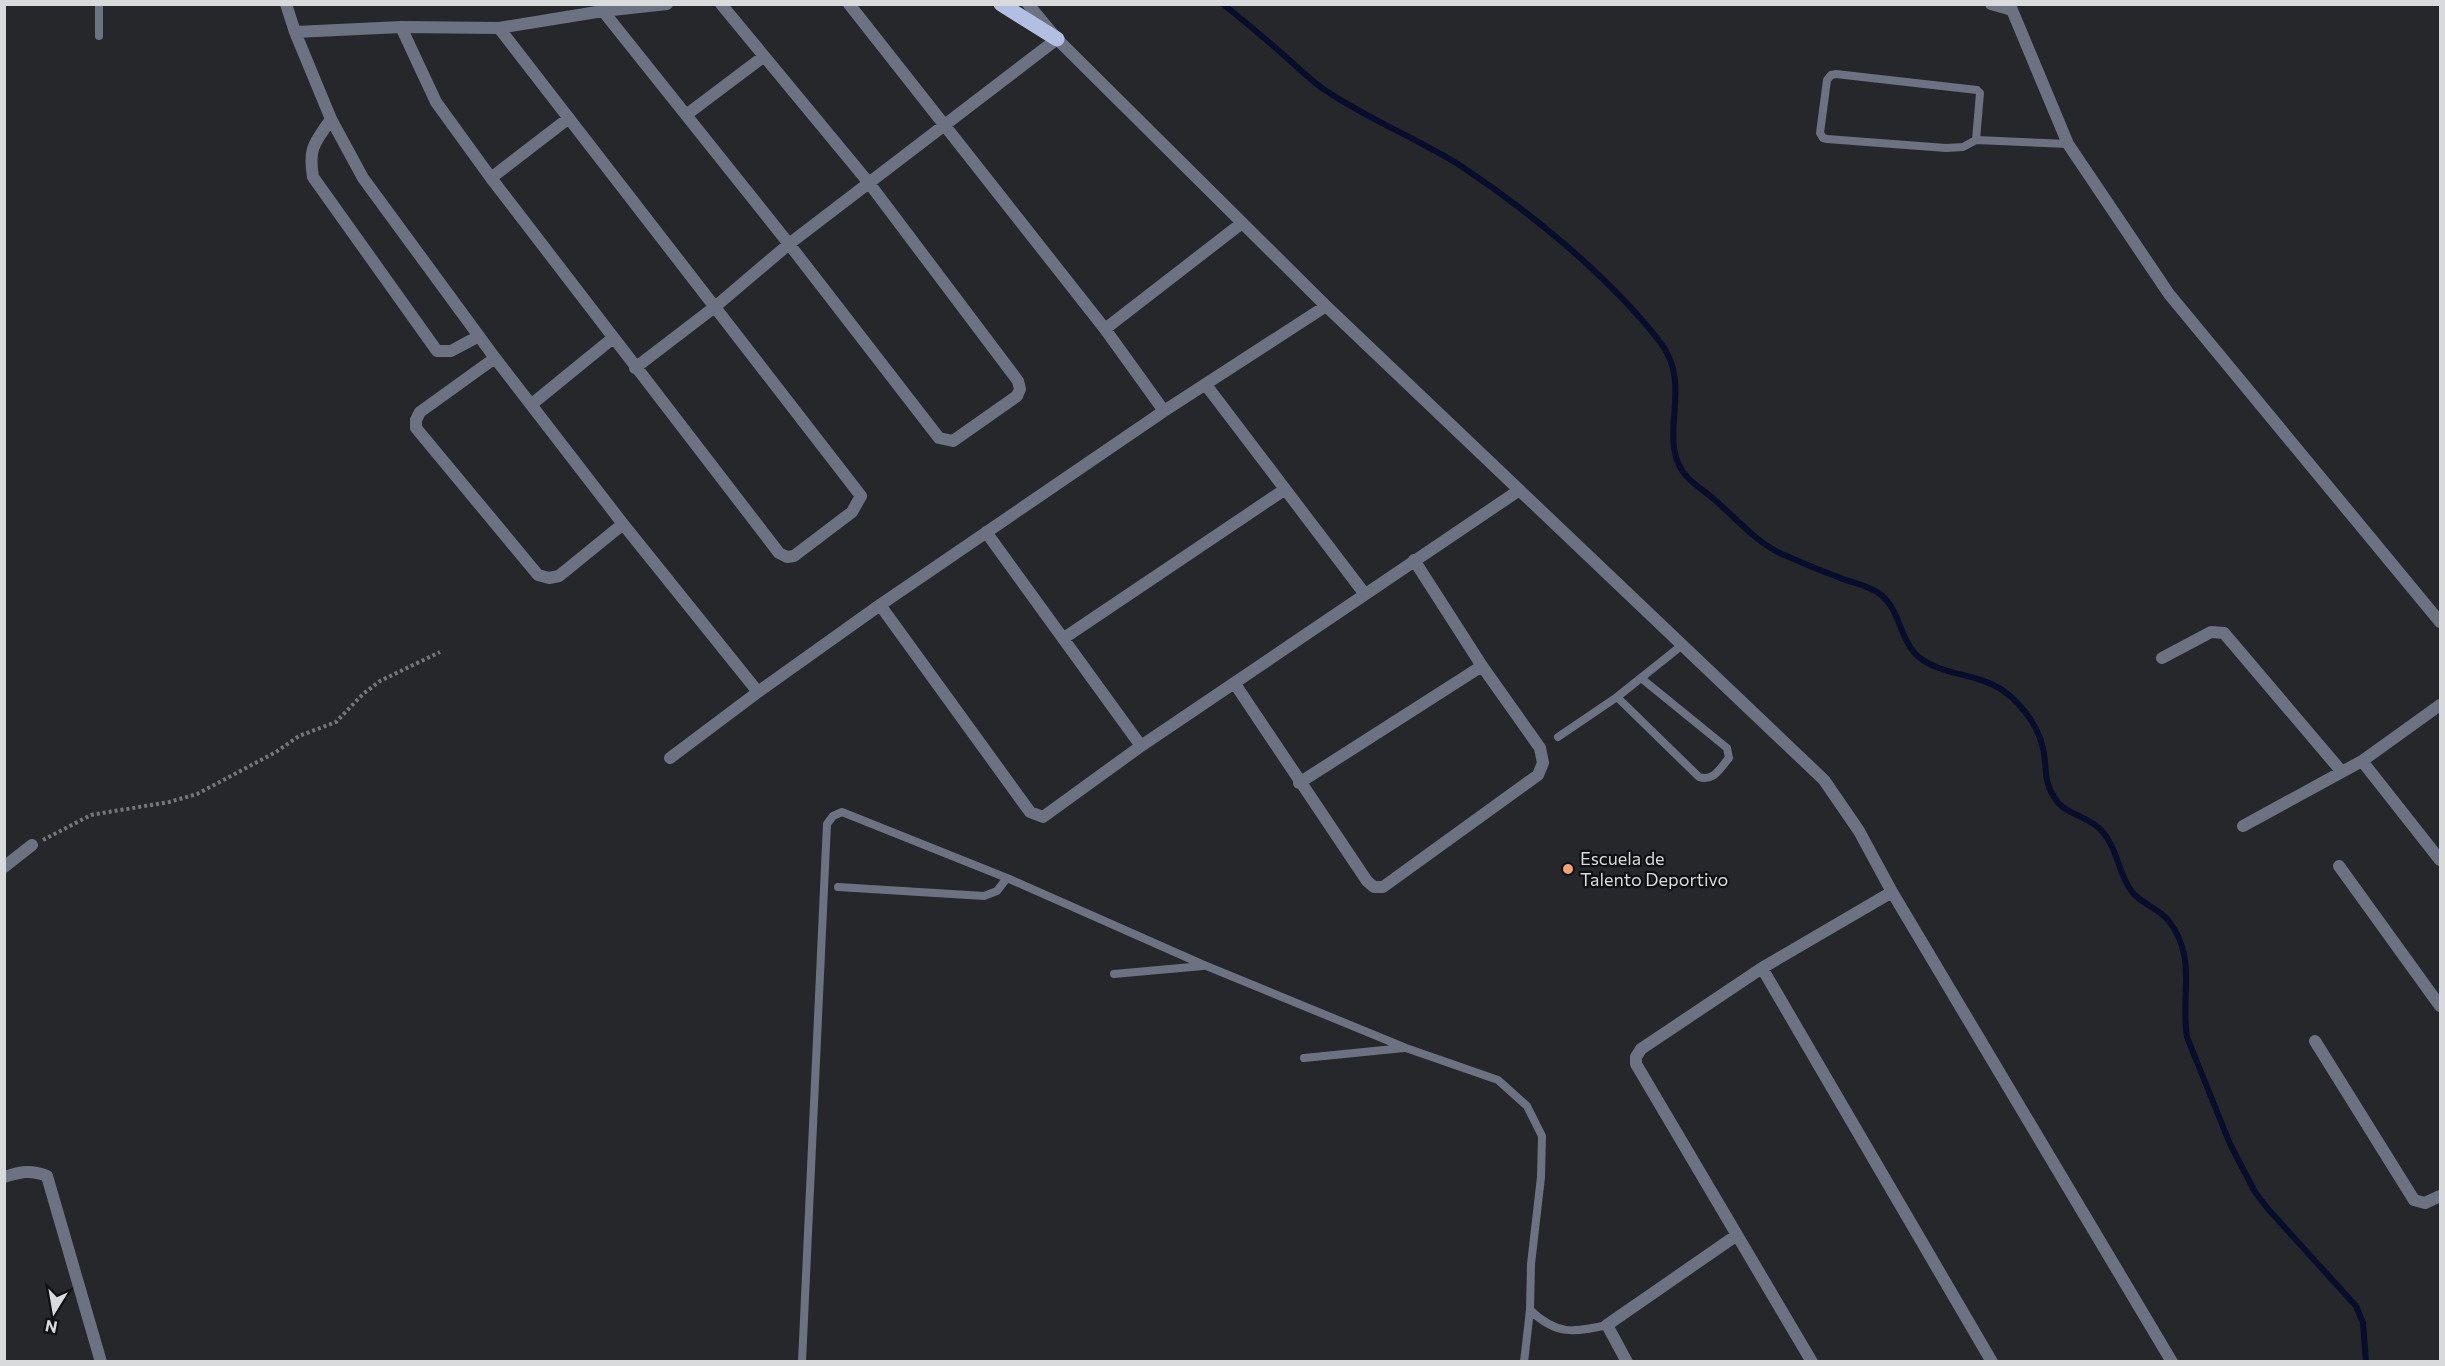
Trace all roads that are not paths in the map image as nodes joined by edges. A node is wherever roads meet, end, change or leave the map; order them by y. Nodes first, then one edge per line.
1 (99, 4) edge
2 (286, 4) edge
3 (667, 4) edge
4 (721, 4) edge
5 (849, 4) edge
6 (1001, 4) edge
7 (1028, 4) edge
8 (1991, 4) edge
9 (2011, 7) edge
10 (603, 10) junction
11 (401, 27) junction
12 (499, 28) junction
13 (295, 32) junction
14 (99, 36) dead end
15 (1057, 39) junction
16 (763, 57) junction
17 (686, 115) junction
18 (569, 118) junction
19 (331, 119) junction
20 (945, 125) junction
21 (1976, 140) junction
22 (2068, 144) junction
23 (491, 178) junction
24 (869, 183) junction
25 (1242, 223) junction
26 (789, 244) junction
27 (716, 306) junction
28 (1326, 306) junction
29 (1104, 329) junction
30 (479, 336) junction
31 (613, 338) junction
32 (495, 358) junction
33 (635, 368) junction
34 (1206, 385) junction
35 (532, 404) junction
36 (1164, 411) junction
37 (1284, 490) junction
38 (1518, 490) junction
39 (623, 524) junction
40 (986, 532) junction
41 (1414, 560) junction
42 (1364, 593) junction
43 (880, 605) junction
44 (2440, 622) edge
45 (1064, 638) junction
46 (1681, 646) junction
47 (2163, 658) dead end
48 (1482, 666) junction
49 (1641, 678) junction
50 (1235, 684) junction
51 (758, 692) junction
52 (1617, 697) junction
53 (2440, 705) edge
54 (1558, 737) dead end
55 (1141, 746) junction
56 (670, 758) dead end
57 (2362, 761) junction
58 (2342, 772) junction
59 (1299, 783) junction
60 (2243, 826) dead end
61 (32, 845) road end
62 (2440, 860) edge
63 (2338, 866) dead end
64 (4, 867) edge
65 (1007, 878) junction
66 (838, 887) dead end
67 (1892, 892) junction
68 (1204, 966) junction
69 (1762, 968) junction
70 (1114, 974) dead end
71 (2440, 1006) edge
72 (2315, 1041) dead end
73 (1406, 1048) junction
74 (1304, 1058) dead end
75 (4, 1178) edge
76 (2440, 1196) edge
77 (1737, 1234) junction
78 (1530, 1310) junction
79 (1607, 1325) junction
80 (101, 1362) edge
81 (802, 1362) edge
82 (1524, 1362) edge
83 (1628, 1362) edge
84 (1812, 1362) edge
85 (1992, 1362) edge
86 (2172, 1362) edge

1 - 14 lane
2 - 13 street
3 - 10 street
4 - 16 street
5 - 20 street
6 - 15 main road
7 - 15 street
8 - 9 street
9 - 22 street
10 - 12 street
10 - 17 street
11 - 12 street
11 - 13 street
11 - 23 street
12 - 18 street
13 - 19 street
15 - 20 street
15 - 25 street
16 - 17 street
16 - 24 street
17 - 26 street
18 - 23 street
18 - 27 street
19 - 30 street
19 - 30 street
20 - 24 street
20 - 29 street
21 - 21 lane
21 - 22 lane
22 - 44 street
23 - 31 street
24 - 26 street
24 - 26 street
25 - 28 street
25 - 29 street
26 - 27 street
27 - 33 street
27 - 33 street
28 - 34 street
28 - 38 street
29 - 36 street
30 - 32 street
31 - 33 street
31 - 35 street
32 - 35 street
32 - 39 street
34 - 36 street
34 - 37 street
35 - 39 street
36 - 40 street
37 - 42 street
37 - 45 street
38 - 41 street
38 - 46 street
39 - 51 street
40 - 43 street
40 - 45 street
41 - 42 street
41 - 48 street
42 - 50 street
43 - 51 street
43 - 55 street
45 - 55 street
46 - 49 lane
46 - 67 street
47 - 58 street
48 - 59 street
48 - 59 street
49 - 52 lane
49 - 52 lane
50 - 55 street
50 - 59 street
51 - 56 street
52 - 54 lane
53 - 57 street
57 - 58 street
57 - 62 street
58 - 60 street
61 - 64 street
63 - 71 street
65 - 66 lane
65 - 68 lane
65 - 81 lane
67 - 69 street
67 - 86 street
68 - 70 lane
68 - 73 lane
69 - 77 street
69 - 85 street
72 - 76 street
73 - 74 lane
73 - 78 lane
75 - 80 street
77 - 79 street
77 - 84 street
78 - 79 lane
78 - 82 lane
79 - 83 street

